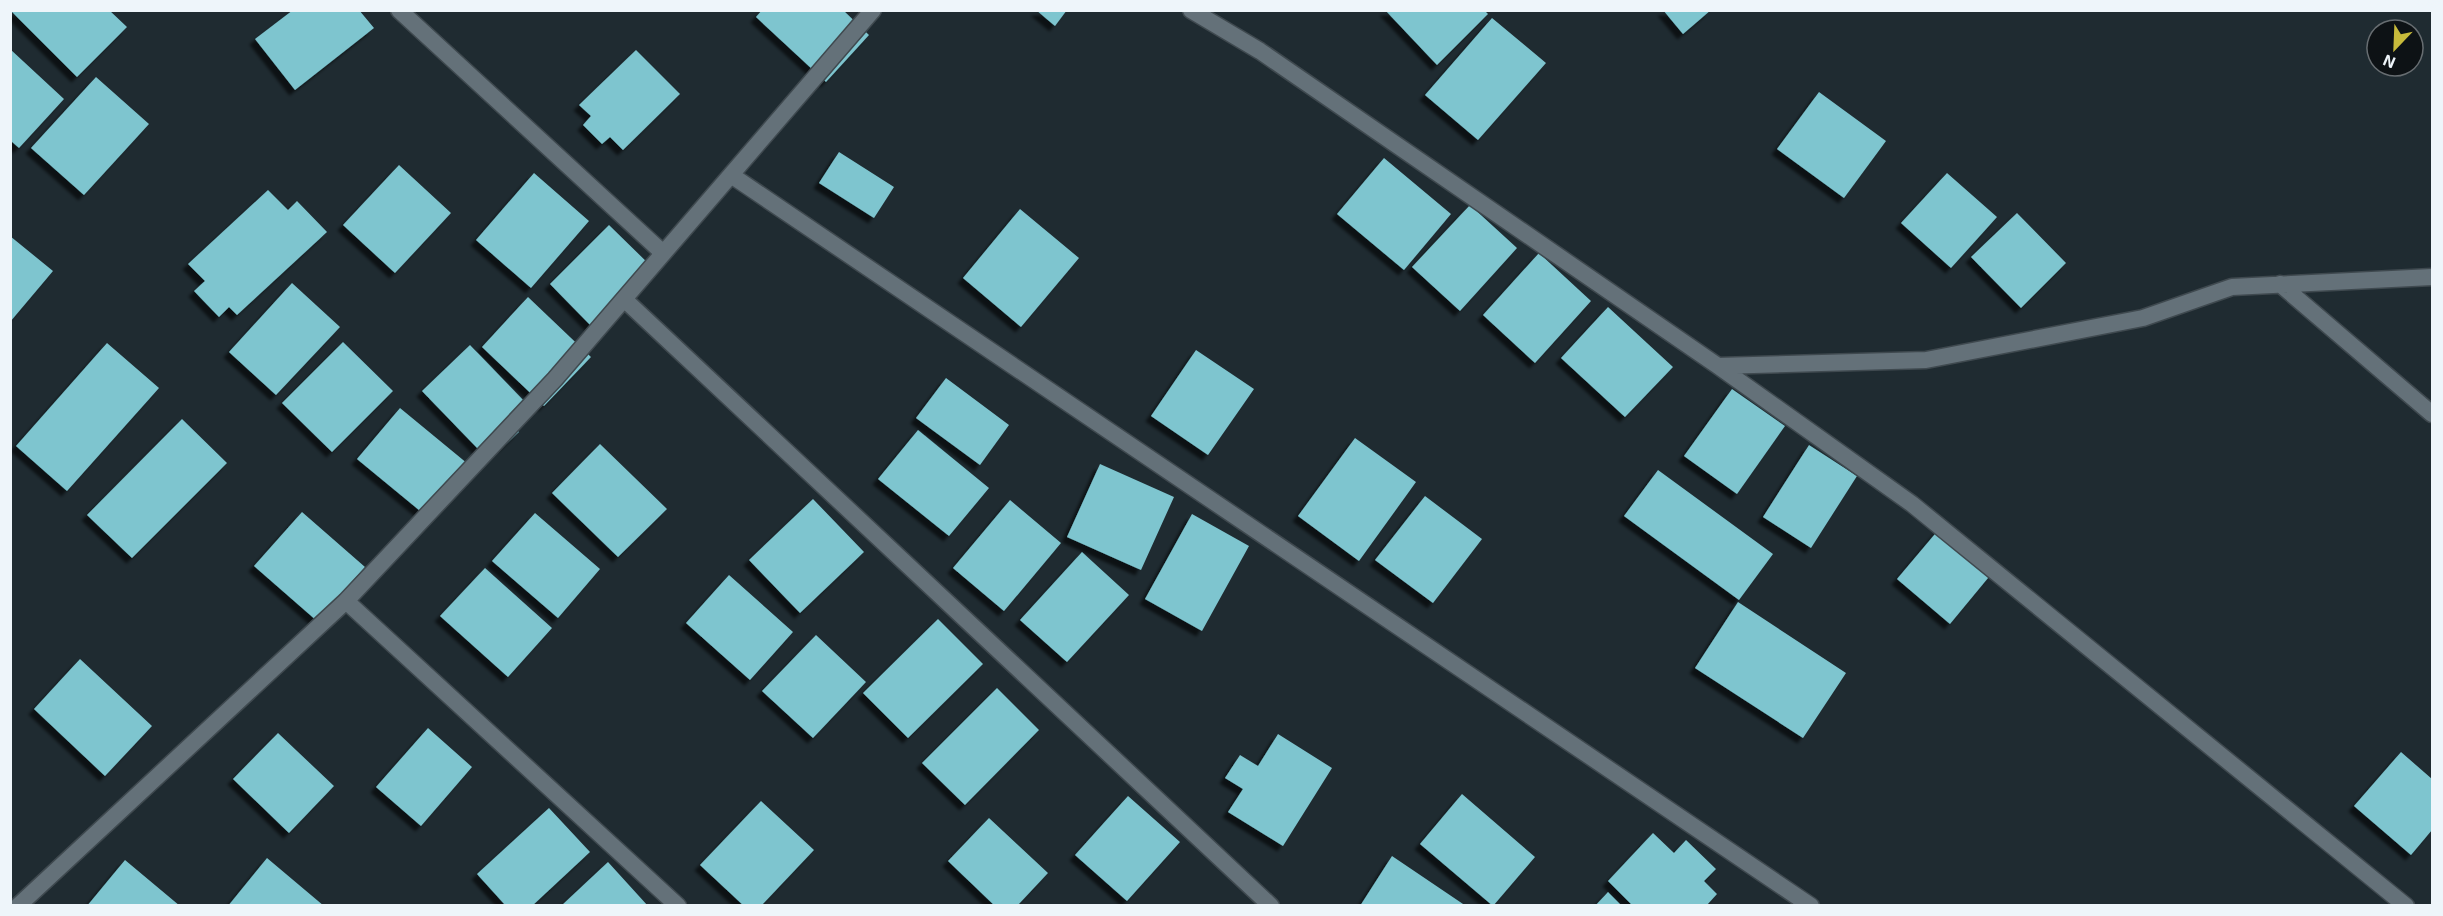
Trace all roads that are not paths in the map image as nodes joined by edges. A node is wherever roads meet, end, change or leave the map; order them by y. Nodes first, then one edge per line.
1 (399, 10) edge
2 (873, 10) edge
3 (1191, 10) edge
4 (732, 175) junction
5 (663, 253) junction
6 (2433, 277) edge
7 (2280, 284) junction
8 (624, 299) junction
9 (1718, 366) junction
10 (2433, 414) edge
11 (346, 601) junction
12 (18, 906) edge
13 (678, 906) edge
14 (1271, 906) edge
15 (1811, 906) edge
16 (2406, 906) edge

1 - 5 street
2 - 4 street
3 - 9 street
4 - 5 street
4 - 15 street
5 - 8 street
6 - 7 street
7 - 9 street
7 - 10 street
8 - 11 street
8 - 14 street
9 - 16 street
11 - 12 street
11 - 13 street

